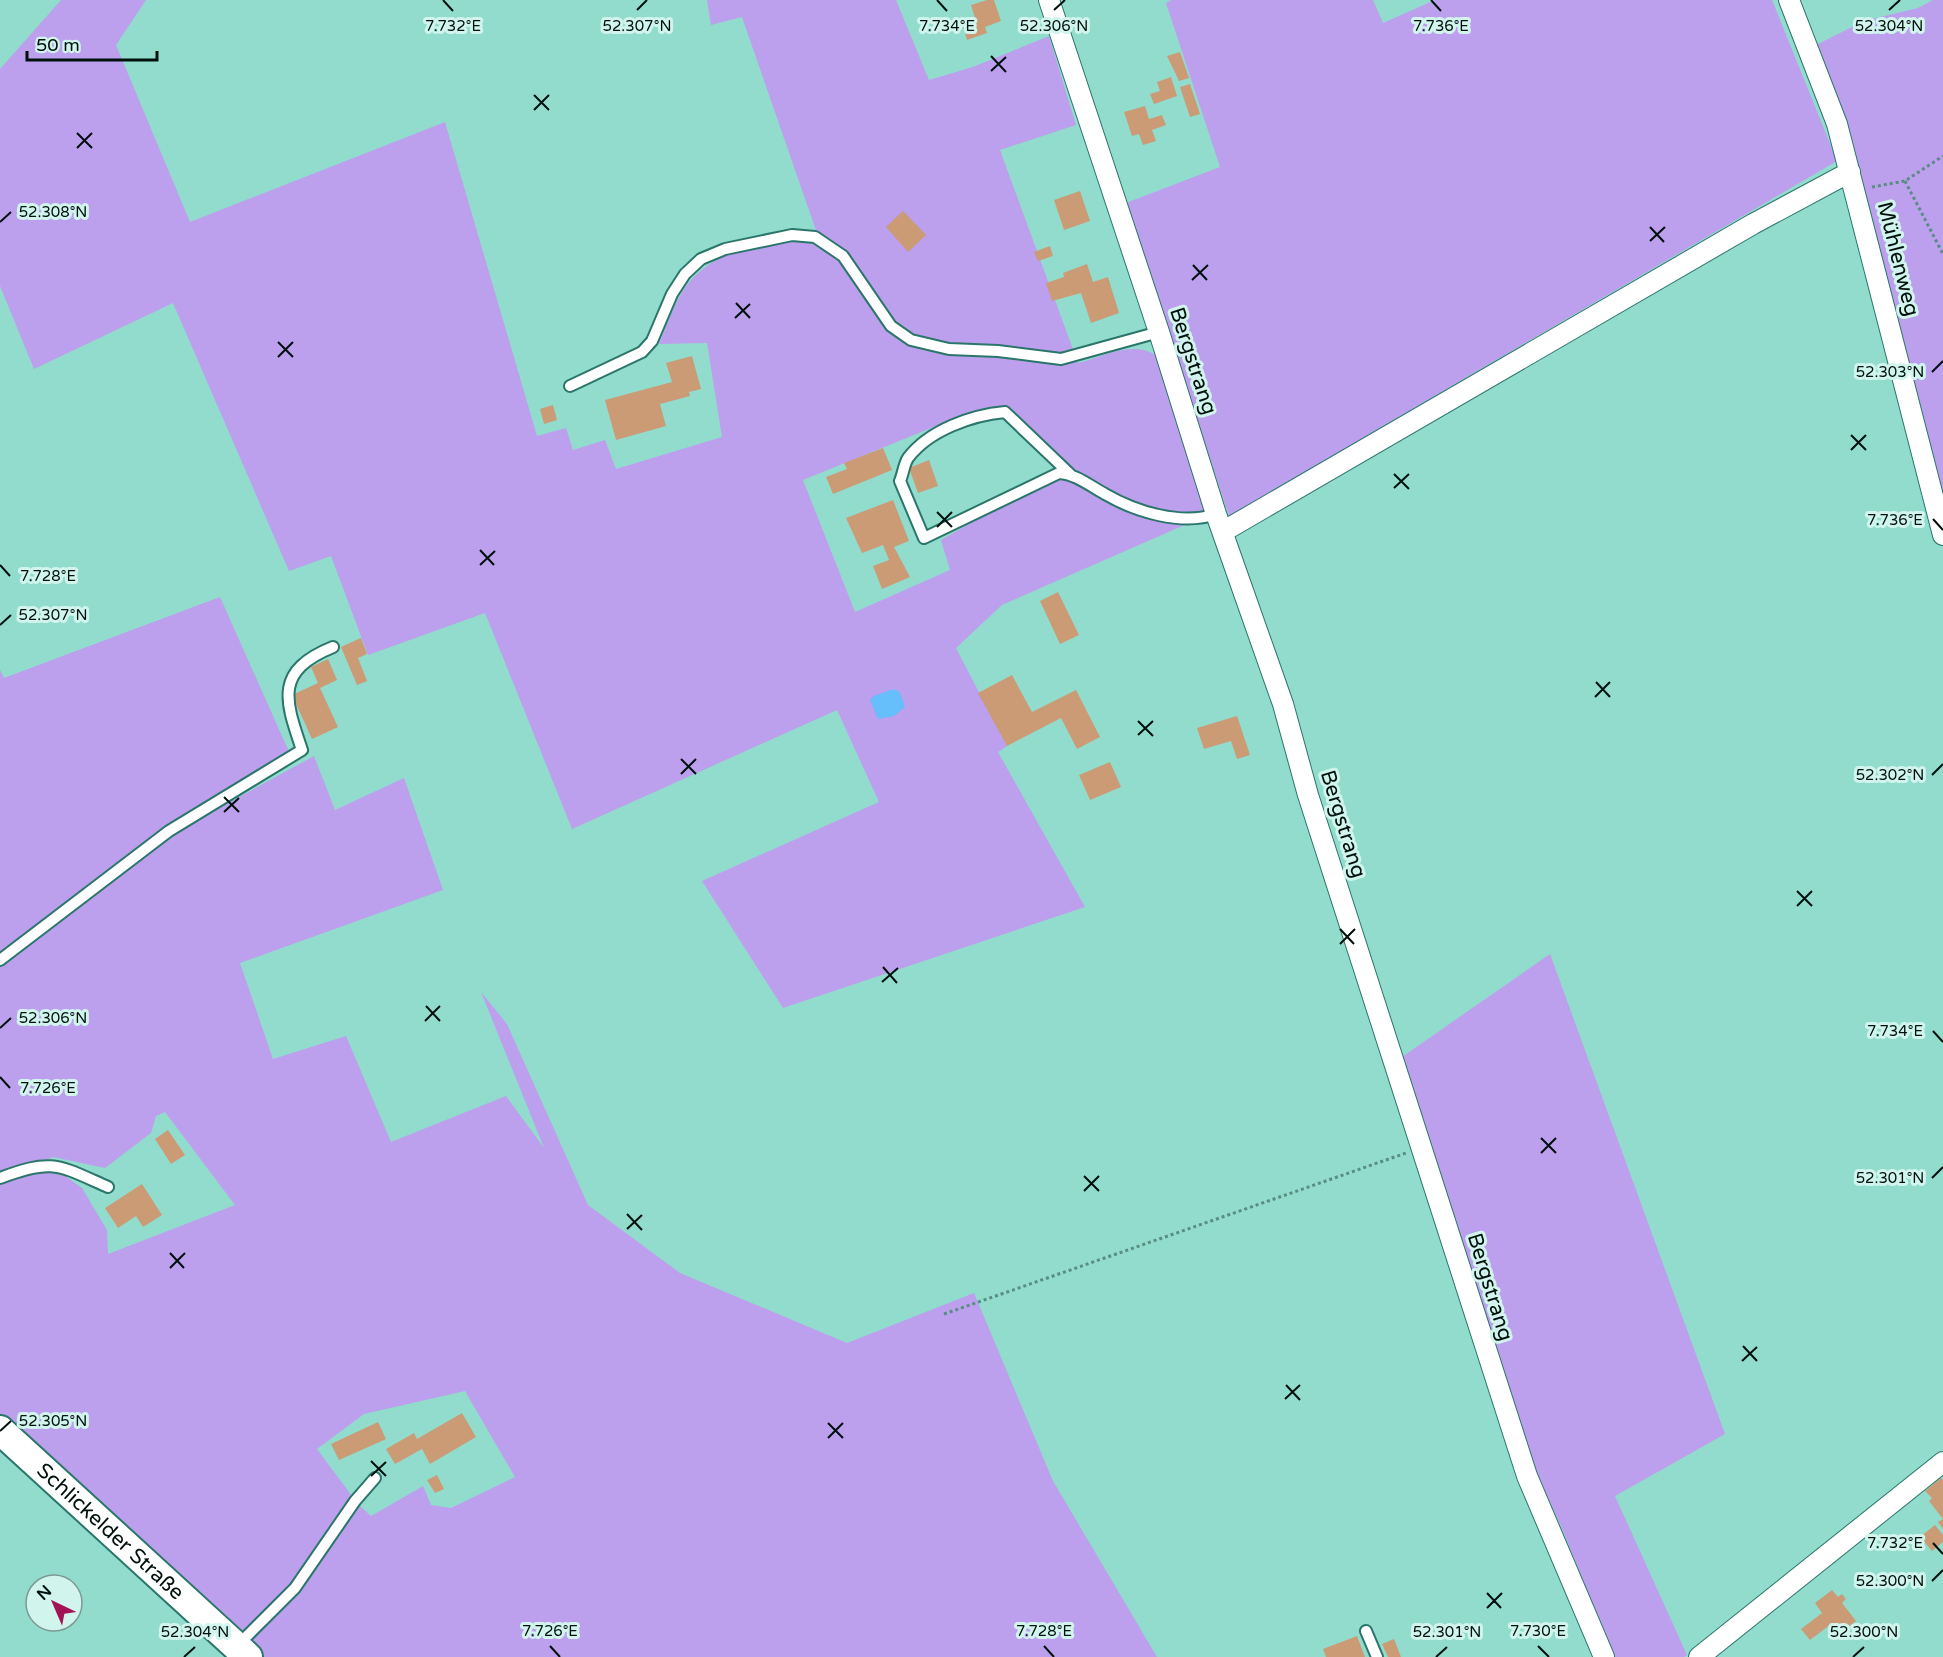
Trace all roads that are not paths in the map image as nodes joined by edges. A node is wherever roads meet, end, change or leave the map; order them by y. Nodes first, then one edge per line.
1 (1049, 0) edge
2 (1790, 0) edge
3 (1852, 180) junction
4 (1159, 332) junction
5 (570, 386) dead end
6 (1070, 474) junction
7 (1220, 522) junction
8 (1943, 535) edge
9 (333, 647) dead end
10 (0, 960) edge
11 (0, 1178) edge
12 (108, 1186) dead end
13 (0, 1430) edge
14 (1943, 1462) edge
15 (375, 1478) dead end
16 (1366, 1631) dead end
17 (242, 1652) edge
18 (1377, 1657) edge
19 (1604, 1657) edge
20 (1699, 1657) edge

1 - 4 street, Bergstrang
2 - 3 street, Mühlenweg
3 - 7 street
3 - 8 street, Mühlenweg
4 - 5 lane
4 - 7 street, Bergstrang
6 - 6 lane
6 - 7 lane
7 - 19 street, Bergstrang
9 - 10 lane
11 - 12 lane
13 - 17 main road, Schlickelder Straße
14 - 20 street
15 - 17 lane
16 - 18 lane

